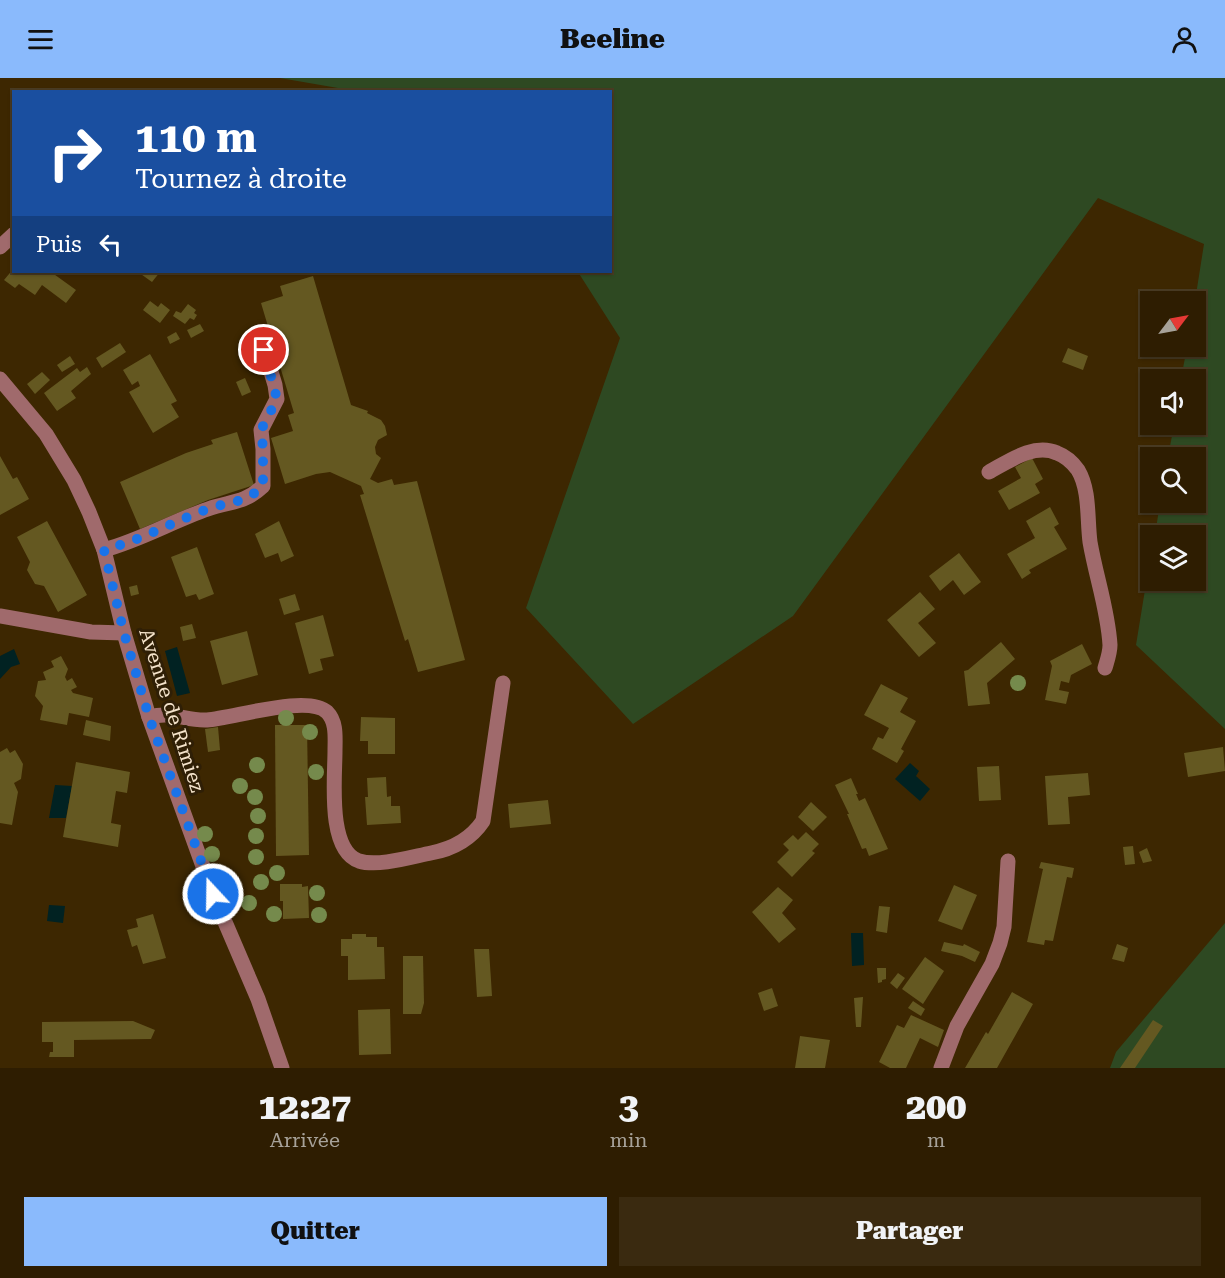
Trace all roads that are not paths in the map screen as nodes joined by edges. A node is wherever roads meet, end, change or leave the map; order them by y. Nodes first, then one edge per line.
1 (12, 236) edge
2 (0, 247) edge
3 (259, 332) dead end
4 (0, 379) edge
5 (989, 472) dead end
6 (104, 550) junction
7 (0, 616) edge
8 (124, 633) junction
9 (1105, 668) dead end
10 (503, 683) dead end
11 (149, 717) junction
12 (1008, 861) dead end
13 (282, 1068) edge
14 (941, 1068) edge

1 - 2 street
3 - 6 street
4 - 6 street, Avenue de Rimiez
5 - 9 street
6 - 8 street, Avenue de Rimiez
7 - 8 street
8 - 11 street, Avenue de Rimiez
10 - 11 street
11 - 13 street, Avenue de Rimiez
12 - 14 street

